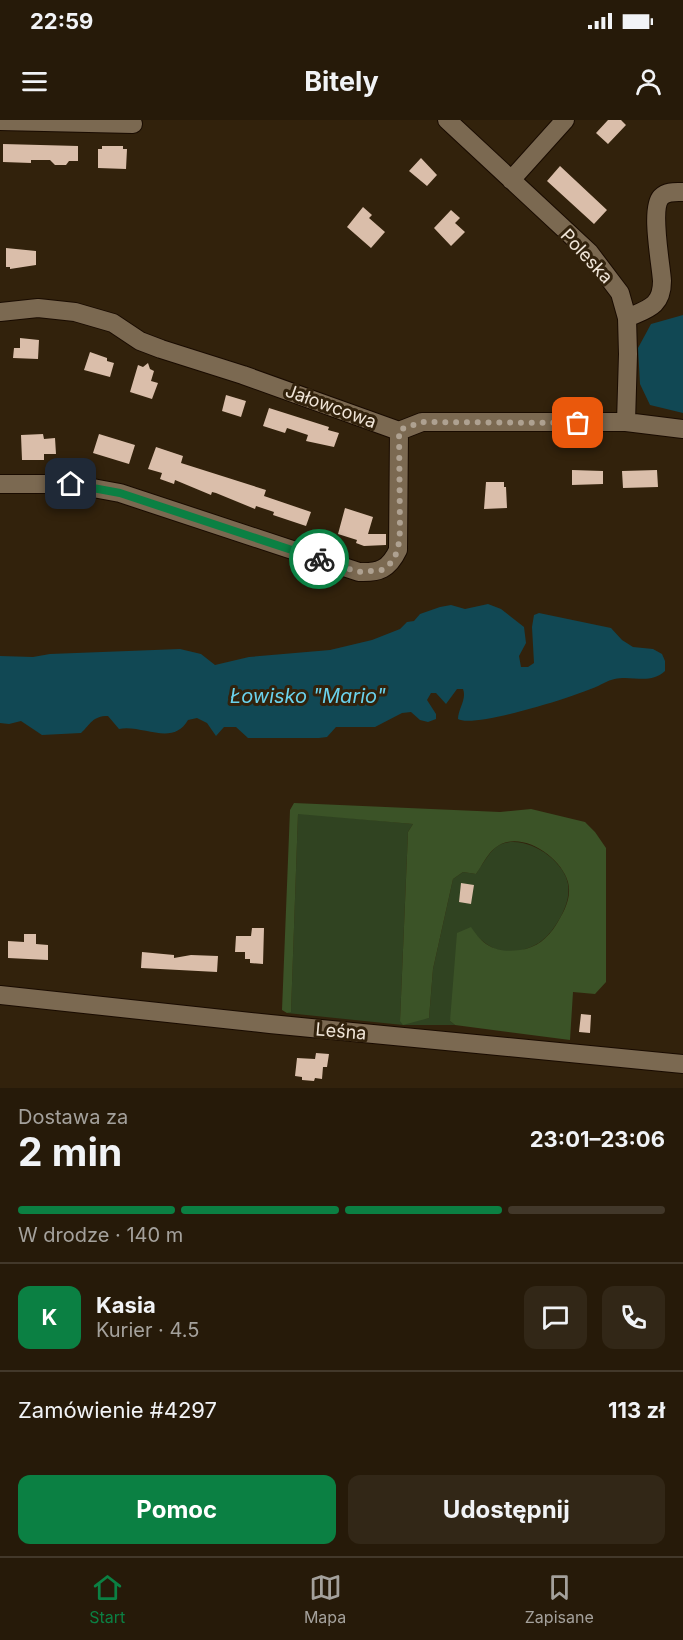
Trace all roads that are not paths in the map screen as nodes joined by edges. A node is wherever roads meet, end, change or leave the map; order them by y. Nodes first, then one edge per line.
1 (447, 120) edge
2 (565, 120) edge
3 (0, 121) edge
4 (133, 124) dead end
5 (511, 180) junction
6 (683, 192) edge
7 (0, 312) edge
8 (627, 318) junction
9 (626, 422) junction
10 (679, 429) edge
11 (399, 430) junction
12 (0, 484) edge
13 (0, 995) edge
14 (683, 1064) edge

1 - 5 street, Poleska
2 - 5 street
3 - 4 street
5 - 8 street, Poleska
6 - 8 street
7 - 11 street, Jałowcowa
8 - 9 street, Poleska
9 - 10 street, Jałowcowa
9 - 11 street, Jałowcowa
11 - 12 street
13 - 14 street, Leśna

